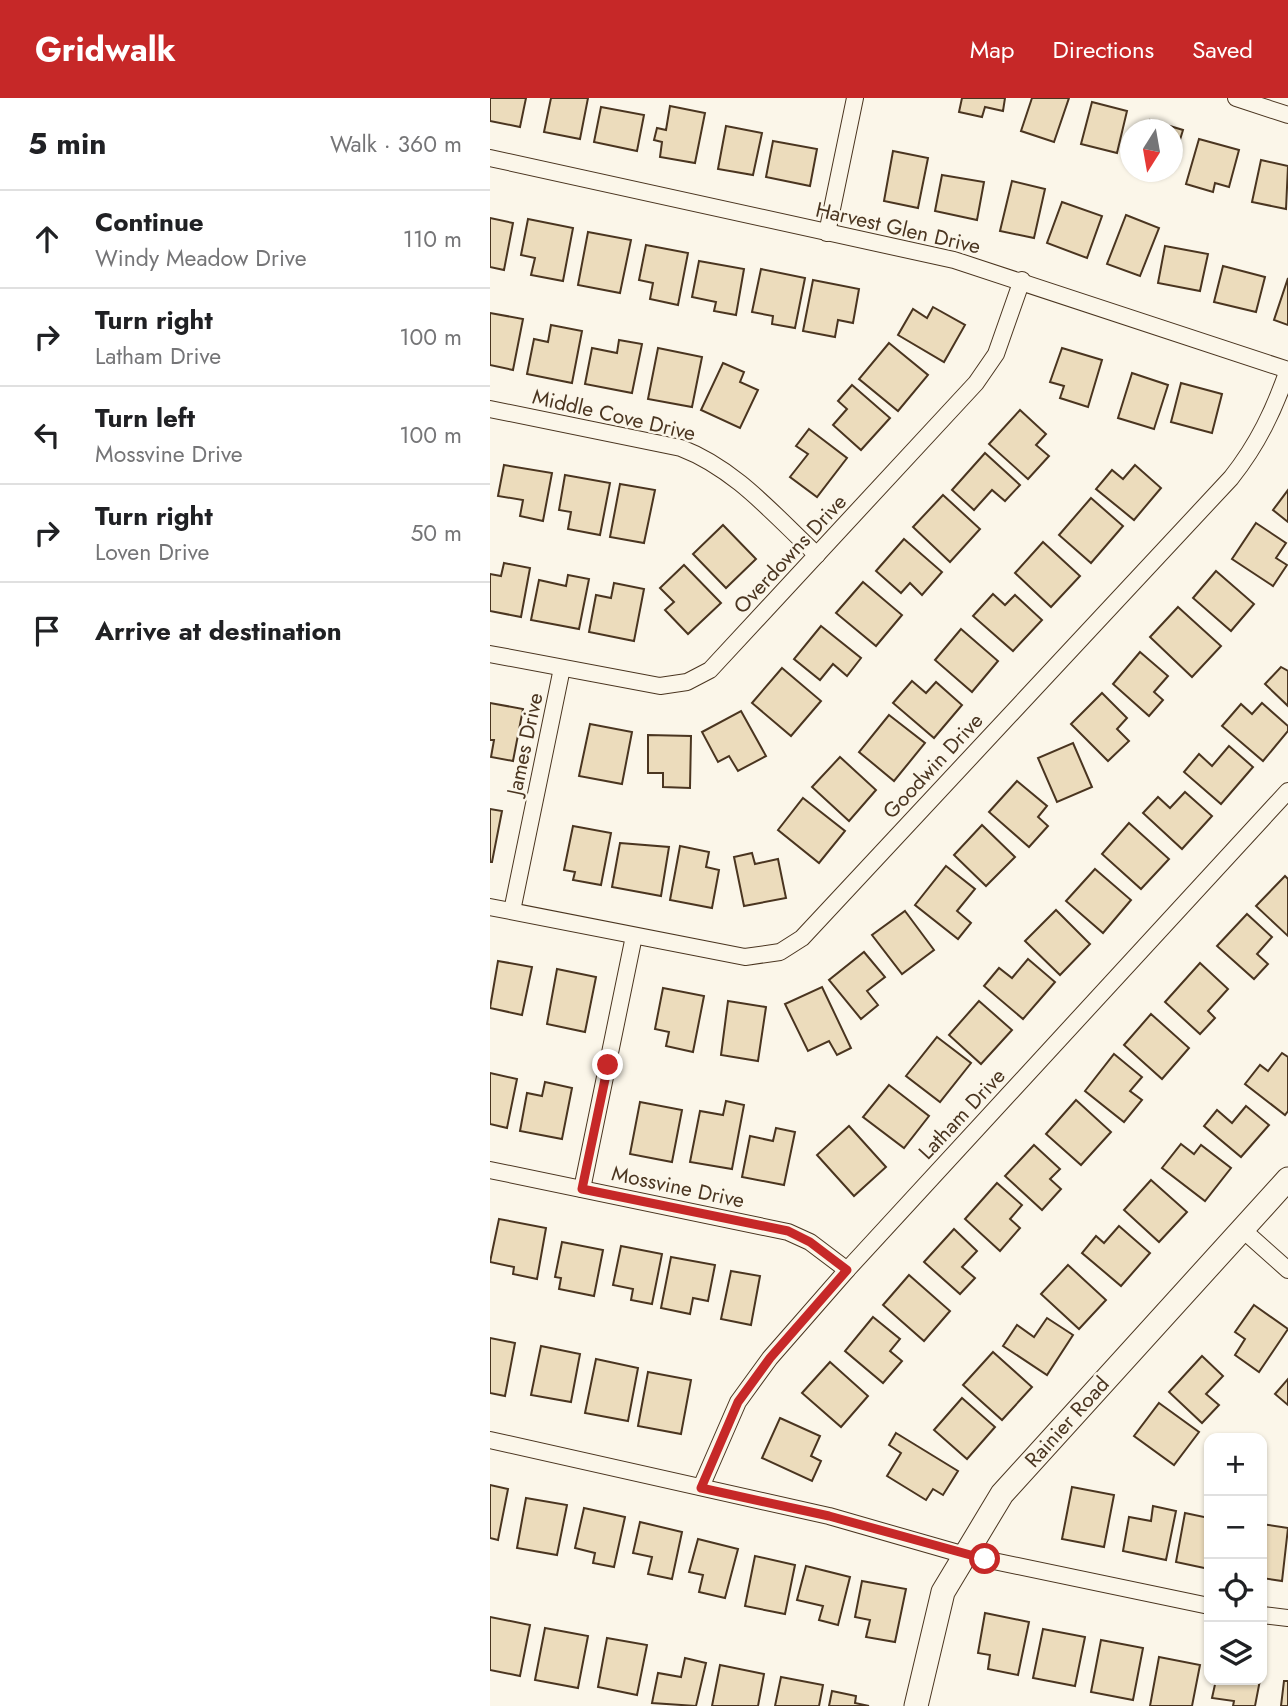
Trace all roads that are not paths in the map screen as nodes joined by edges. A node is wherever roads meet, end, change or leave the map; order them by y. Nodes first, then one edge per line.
1 (855, 98) edge
2 (1236, 98) edge
3 (1288, 115) edge
4 (490, 158) edge
5 (827, 233) junction
6 (1022, 280) junction
7 (1288, 370) edge
8 (490, 409) edge
9 (817, 555) junction
10 (490, 654) edge
11 (562, 668) junction
12 (1288, 791) edge
13 (490, 907) edge
14 (512, 911) junction
15 (634, 936) junction
16 (490, 1170) edge
17 (1288, 1179) edge
18 (582, 1189) junction
19 (1242, 1229) junction
20 (847, 1270) junction
21 (1288, 1270) edge
22 (490, 1440) edge
23 (701, 1488) junction
24 (965, 1555) junction
25 (1204, 1604) edge
26 (1267, 1616) edge
27 (1288, 1618) edge
28 (916, 1706) edge

1 - 5 street
2 - 3 street
4 - 5 street, Harvest Glen Drive
5 - 6 street, Harvest Glen Drive
6 - 7 street, Harvest Glen Drive
6 - 9 street, Overdowns Drive
7 - 15 street, Goodwin Drive
8 - 9 street, Middle Cove Drive
9 - 11 street, Overdowns Drive
10 - 11 street, Overdowns Drive
11 - 14 street, James Drive
12 - 20 street, Latham Drive
13 - 14 street, Goodwin Drive
14 - 15 street, Goodwin Drive
15 - 18 street
16 - 18 street, Mossvine Drive
17 - 19 street, Rainier Road
18 - 20 street, Mossvine Drive
19 - 21 street
19 - 24 street, Rainier Road
20 - 23 street, Latham Drive
22 - 23 street
23 - 24 street
24 - 25 street
24 - 28 street, Rainier Road
26 - 27 street

